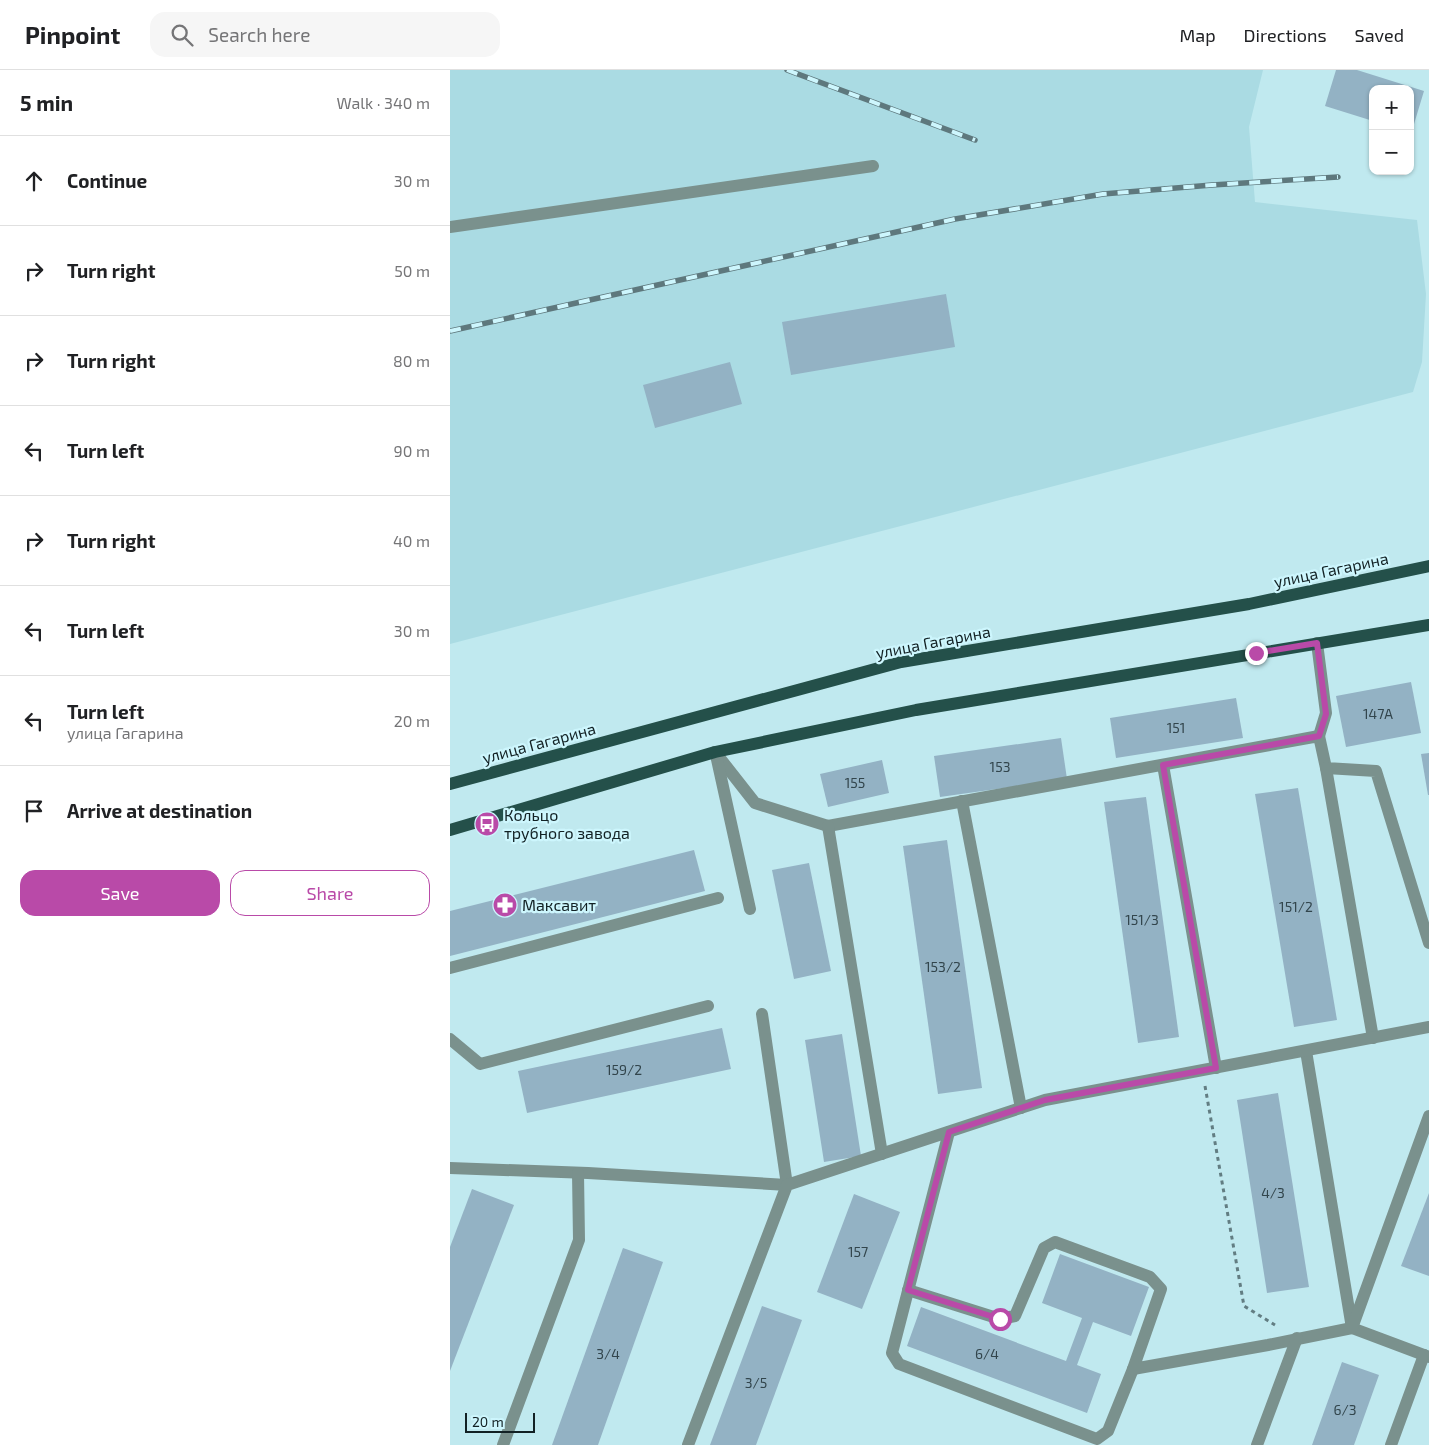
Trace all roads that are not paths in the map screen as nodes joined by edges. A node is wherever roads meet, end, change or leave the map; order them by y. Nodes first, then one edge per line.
1 (873, 166) dead end
2 (450, 227) edge
3 (1429, 566) edge
4 (1429, 625) edge
5 (1317, 643) junction
6 (1319, 736) junction
7 (715, 752) junction
8 (1163, 765) junction
9 (1326, 768) junction
10 (450, 784) edge
11 (962, 802) junction
12 (828, 826) junction
13 (450, 830) edge
14 (718, 898) dead end
15 (750, 909) dead end
16 (1429, 943) edge
17 (450, 968) edge
18 (708, 1006) dead end
19 (762, 1014) dead end
20 (1429, 1027) edge
21 (450, 1038) edge
22 (1373, 1038) junction
23 (1306, 1051) junction
24 (1216, 1068) junction
25 (1021, 1108) junction
26 (1429, 1116) edge
27 (949, 1132) junction
28 (882, 1154) junction
29 (450, 1168) edge
30 (578, 1173) junction
31 (787, 1185) junction
32 (908, 1290) junction
33 (1352, 1328) junction
34 (1297, 1338) junction
35 (1426, 1356) edge
36 (1133, 1369) junction
37 (503, 1445) edge
38 (688, 1445) edge
39 (1257, 1445) edge
40 (1391, 1445) edge

1 - 2 lane
3 - 10 main road, улица Гагарина
4 - 5 main road
5 - 6 lane
5 - 7 main road
6 - 8 lane
6 - 9 lane
7 - 12 lane
7 - 13 main road
7 - 15 lane
8 - 11 lane
8 - 24 lane
9 - 16 lane
9 - 22 lane
11 - 12 lane
11 - 25 lane
12 - 28 lane
14 - 17 lane
18 - 21 lane
19 - 31 lane
20 - 22 lane
22 - 23 lane
23 - 24 lane
23 - 33 lane
24 - 25 lane
25 - 27 lane
26 - 33 lane
27 - 28 lane
27 - 32 lane
28 - 31 lane
29 - 30 lane
30 - 31 lane
30 - 37 lane
31 - 38 lane
32 - 36 lane
32 - 36 lane
33 - 34 lane
33 - 35 lane
34 - 36 lane
34 - 39 lane
35 - 40 lane

